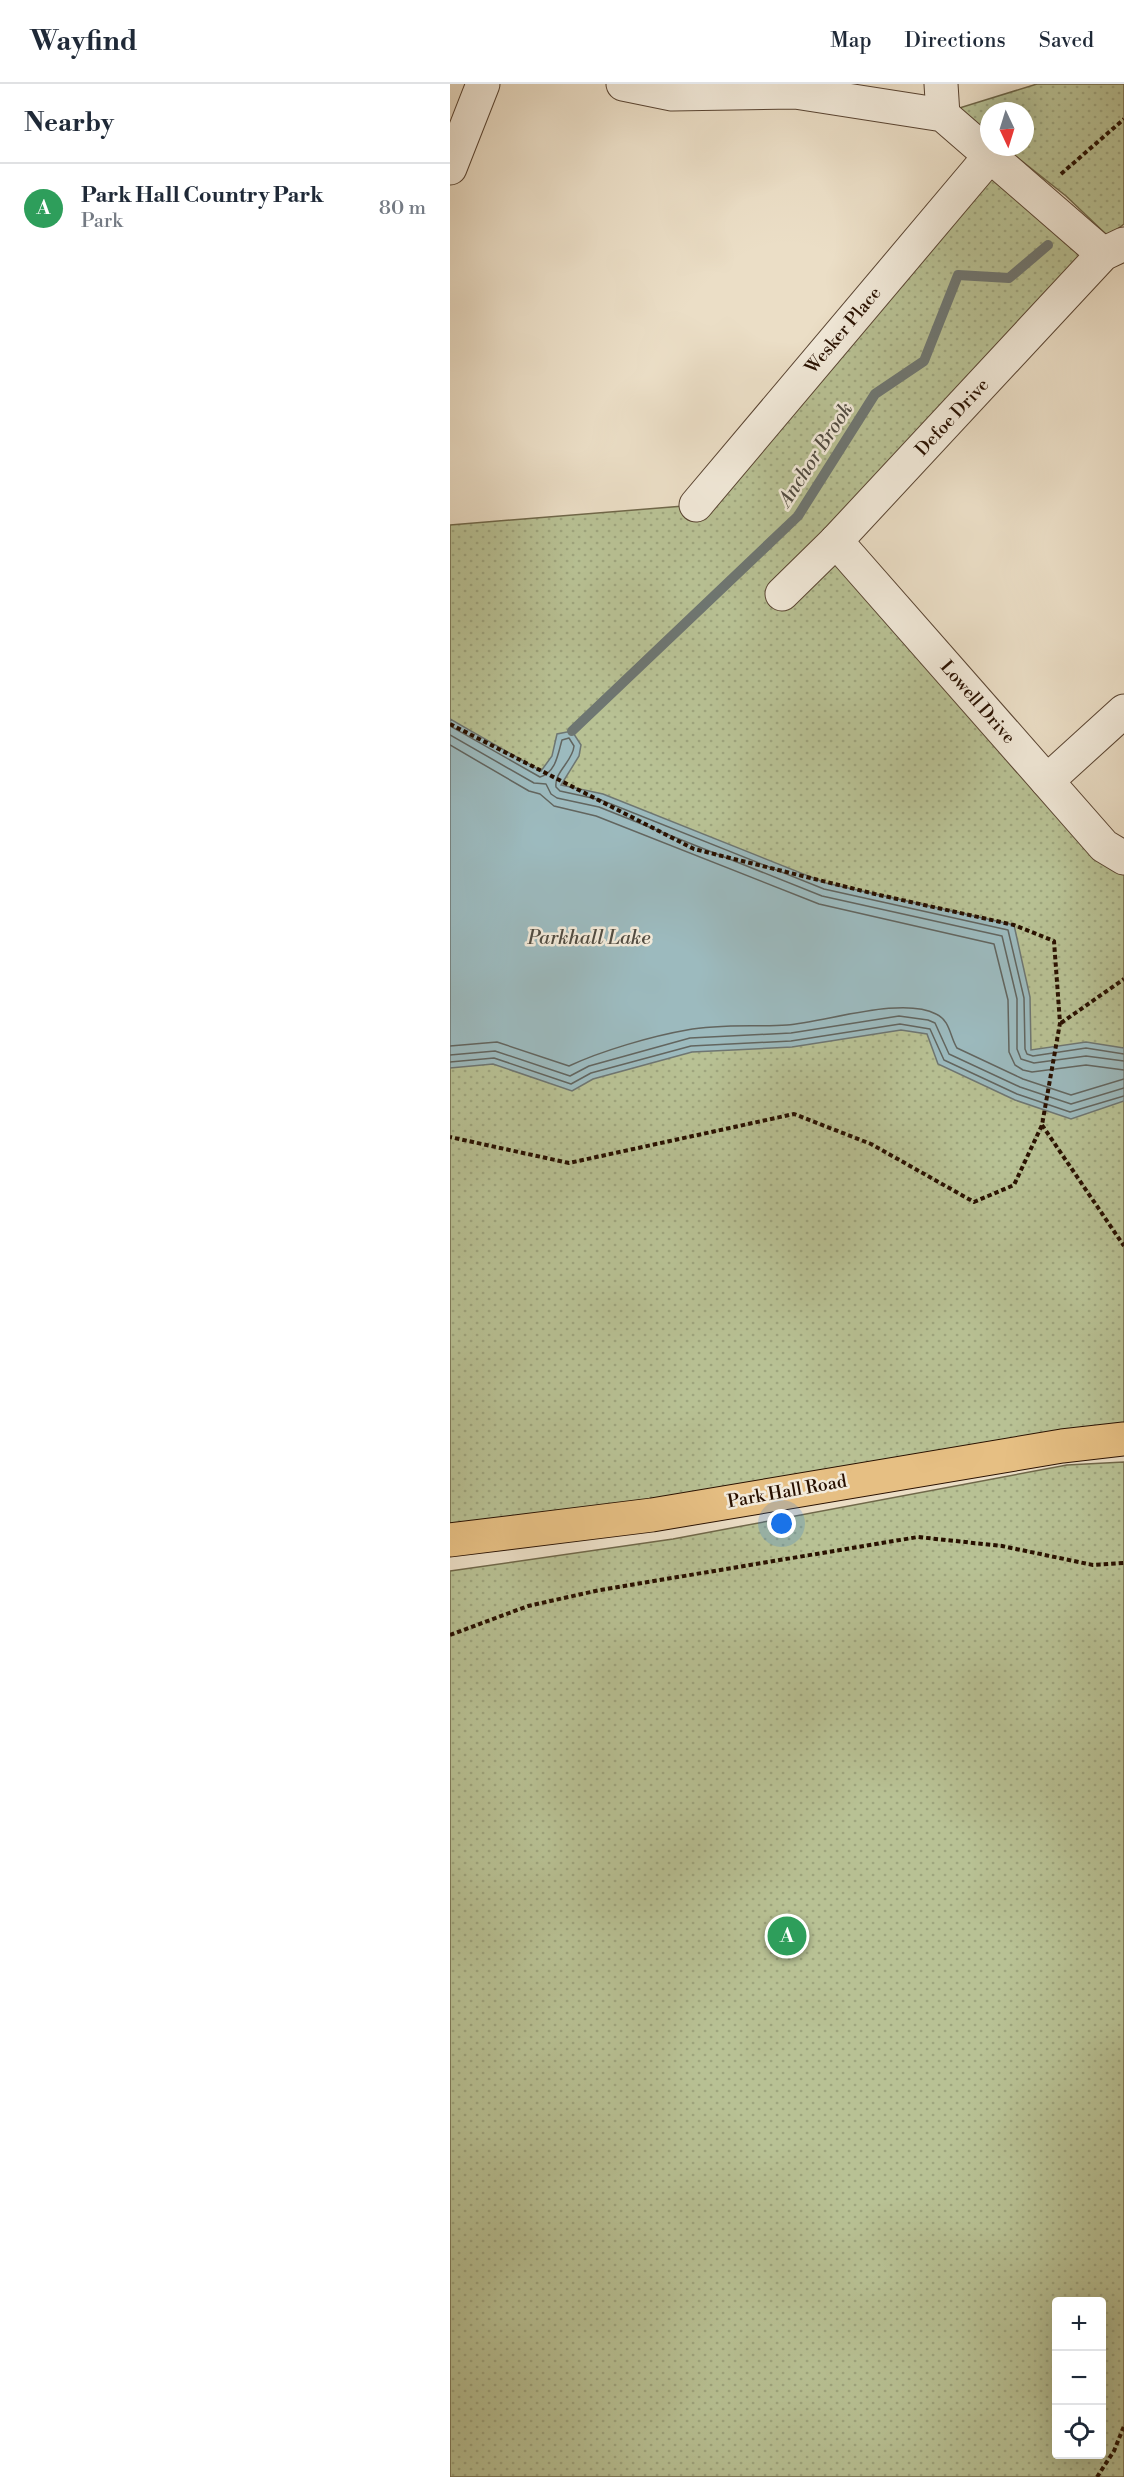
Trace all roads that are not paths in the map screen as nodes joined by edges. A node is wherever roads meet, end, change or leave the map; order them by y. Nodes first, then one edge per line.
1 (483, 84) edge
2 (623, 84) edge
3 (942, 99) edge
4 (459, 118) edge
5 (980, 144) edge
6 (990, 156) joint
7 (450, 168) edge
8 (1113, 249) edge
9 (696, 505) dead end
10 (836, 541) junction
11 (782, 594) dead end
12 (1124, 711) edge
13 (1047, 781) junction
14 (1124, 858) edge
15 (1124, 1439) edge
16 (450, 1540) edge

1 - 4 street
2 - 3 street
3 - 5 street
4 - 7 street
6 - 8 street
6 - 9 street, Wesker Place
8 - 10 street, Defoe Drive
10 - 11 street, Defoe Drive
10 - 13 street, Lowell Drive
12 - 13 street
13 - 14 street, Lowell Drive
15 - 16 main road, Park Hall Road

